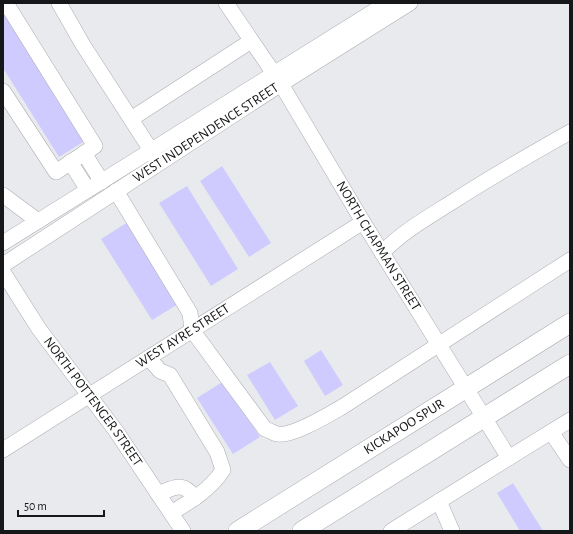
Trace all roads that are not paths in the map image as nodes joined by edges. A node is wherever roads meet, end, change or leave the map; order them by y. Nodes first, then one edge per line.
1 (6, 3) edge
2 (59, 3) edge
3 (226, 3) edge
4 (387, 3) edge
5 (405, 4) edge
6 (251, 41) junction
7 (277, 80) junction
8 (3, 91) edge
9 (131, 119) junction
10 (570, 132) edge
11 (84, 153) junction
12 (155, 157) junction
13 (70, 162) junction
14 (102, 182) junction
15 (88, 190) junction
16 (116, 191) junction
17 (3, 195) edge
18 (38, 221) junction
19 (363, 222) junction
20 (3, 243) edge
21 (382, 253) junction
22 (570, 260) edge
23 (3, 265) edge
24 (3, 272) edge
25 (570, 323) edge
26 (192, 330) junction
27 (439, 344) junction
28 (149, 358) junction
29 (570, 364) edge
30 (466, 387) junction
31 (91, 395) junction
32 (484, 418) junction
33 (570, 420) edge
34 (551, 432) junction
35 (3, 450) edge
36 (509, 458) junction
37 (570, 460) edge
38 (158, 494) junction
39 (195, 498) junction
40 (439, 501) junction
41 (171, 513) junction
42 (393, 530) edge
43 (183, 531) edge
44 (238, 531) edge
45 (302, 531) edge
46 (452, 531) edge

1 - 11 street
2 - 9 street
3 - 6 street, NORTH CHAPMAN STREET
4 - 7 street, WEST INDEPENDENCE STREET
5 - 7 street, WEST INDEPENDENCE STREET
6 - 7 street, NORTH CHAPMAN STREET
6 - 9 street
7 - 12 street, WEST INDEPENDENCE STREET
7 - 19 street, NORTH CHAPMAN STREET
8 - 13 street
9 - 12 street
10 - 21 street
11 - 13 street
11 - 14 street
12 - 14 street, WEST INDEPENDENCE STREET
12 - 16 street, WEST INDEPENDENCE STREET
13 - 15 street
14 - 15 street, WEST INDEPENDENCE STREET
15 - 18 street, WEST INDEPENDENCE STREET
16 - 23 street, WEST INDEPENDENCE STREET
16 - 26 street
17 - 18 street
18 - 20 street, WEST INDEPENDENCE STREET
19 - 21 street, NORTH CHAPMAN STREET
19 - 26 street, WEST AYRE STREET
21 - 27 street, NORTH CHAPMAN STREET
22 - 27 street
24 - 31 street, NORTH POTTENGER STREET
25 - 30 main road, KICKAPOO SPUR
26 - 27 street
26 - 28 street, WEST AYRE STREET
27 - 30 street, NORTH CHAPMAN STREET
28 - 31 street, WEST AYRE STREET
28 - 39 street
29 - 32 main road
30 - 32 street, NORTH CHAPMAN STREET
30 - 44 main road, KICKAPOO SPUR
31 - 35 street, WEST AYRE STREET
31 - 38 street, NORTH POTTENGER STREET
32 - 36 street, NORTH CHAPMAN STREET
32 - 45 main road
33 - 34 street
34 - 36 street
34 - 37 street
36 - 40 street
38 - 39 street
38 - 41 street, NORTH POTTENGER STREET
39 - 41 street
40 - 42 street
40 - 46 street
41 - 43 street, NORTH POTTENGER STREET

